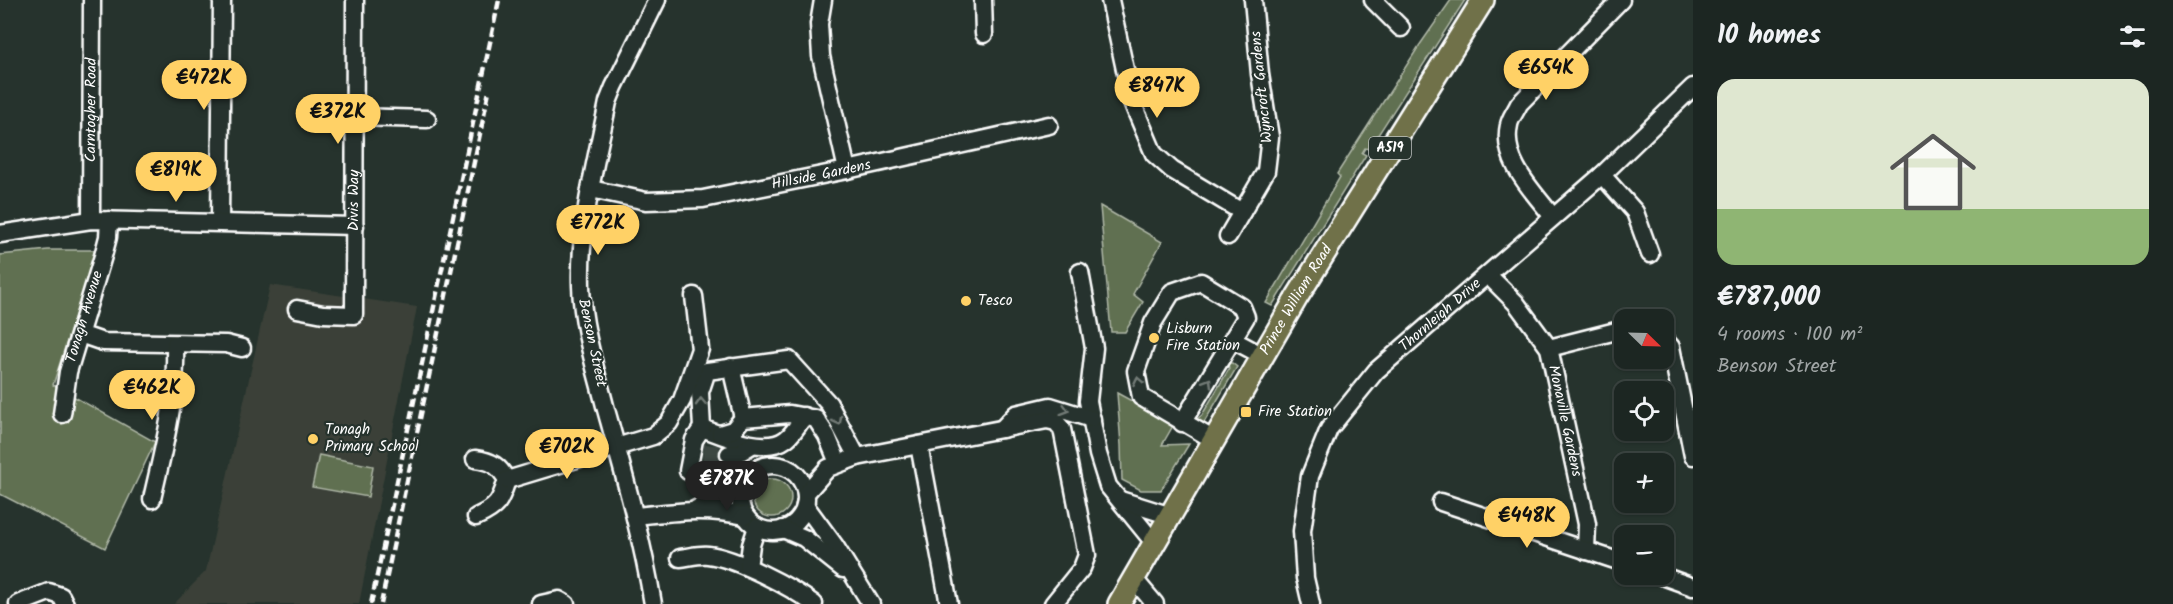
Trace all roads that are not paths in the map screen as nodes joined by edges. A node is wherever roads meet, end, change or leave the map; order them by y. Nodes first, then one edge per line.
1 (92, 0) edge
2 (222, 0) edge
3 (355, 0) edge
4 (657, 0) edge
5 (823, 0) edge
6 (983, 0) edge
7 (1110, 0) edge
8 (1253, 0) edge
9 (1373, 0) edge
10 (1483, 0) edge
11 (1621, 0) edge
12 (1401, 28) dead end
13 (984, 34) dead end
14 (1693, 87) edge
15 (355, 117) junction
16 (427, 119) dead end
17 (1049, 125) dead end
18 (847, 170) junction
19 (1602, 175) junction
20 (591, 189) junction
21 (1242, 212) junction
22 (1553, 217) junction
23 (91, 220) junction
24 (109, 220) junction
25 (220, 222) junction
26 (355, 226) junction
27 (0, 234) edge
28 (1228, 236) dead end
29 (1650, 254) dead end
30 (1080, 272) dead end
31 (1488, 275) junction
32 (694, 296) dead end
33 (297, 309) dead end
34 (1614, 332) edge
35 (80, 334) junction
36 (1233, 340) junction
37 (175, 344) junction
38 (242, 348) dead end
39 (1549, 348) junction
40 (1263, 356) junction
41 (1674, 362) edge
42 (731, 368) junction
43 (62, 414) dead end
44 (804, 416) junction
45 (743, 418) junction
46 (1092, 419) junction
47 (1182, 423) junction
48 (702, 428) junction
49 (1002, 429) junction
50 (720, 434) junction
51 (1214, 440) junction
52 (752, 445) junction
53 (919, 445) junction
54 (616, 447) junction
55 (729, 454) tunnel mouth
56 (1693, 456) edge
57 (857, 457) junction
58 (475, 459) dead end
59 (833, 466) junction
60 (786, 467) junction
61 (688, 471) dead end
62 (507, 480) junction
63 (742, 485) junction
64 (152, 499) dead end
65 (805, 499) junction
66 (1120, 500) junction
67 (1441, 502) dead end
68 (696, 509) junction
69 (635, 516) junction
70 (1171, 516) junction
71 (476, 517) dead end
72 (751, 521) junction
73 (783, 529) junction
74 (1155, 544) junction
75 (1586, 550) junction
76 (680, 558) dead end
77 (1614, 560) edge
78 (748, 567) junction
79 (855, 579) junction
80 (1134, 579) junction
81 (1674, 580) edge
82 (1693, 587) edge
83 (18, 604) edge
84 (65, 604) edge
85 (541, 604) edge
86 (566, 604) edge
87 (654, 604) edge
88 (814, 604) edge
89 (871, 604) edge
90 (948, 604) edge
91 (1053, 604) edge
92 (1119, 604) edge
93 (1155, 604) edge
94 (1311, 604) edge

1 - 23 street, Carntogher Road
2 - 25 street
3 - 15 street, Divis Way
4 - 20 street, Benson Street
5 - 18 street
6 - 13 street
7 - 21 street
8 - 21 street, Wyncroft Gardens
9 - 12 street
10 - 40 main road, Prince William Road / A519
11 - 22 street
14 - 19 street, Thornleigh Drive
15 - 16 street
15 - 26 street, Divis Way
17 - 18 street, Hillside Gardens
18 - 20 street, Hillside Gardens
19 - 22 street, Thornleigh Drive
19 - 29 street
20 - 54 street, Benson Street
21 - 28 street, Wyncroft Gardens
22 - 31 street, Thornleigh Drive
23 - 24 street
23 - 27 street
24 - 25 street
24 - 35 street, Tonagh Avenue
25 - 26 street
26 - 33 street, Divis Way
30 - 46 street
31 - 39 street, Monaville Gardens
31 - 94 street, Thornleigh Drive
32 - 54 street
34 - 39 street
35 - 37 street
35 - 43 street, Tonagh Avenue
36 - 40 street
47 -> 36 street
47 -> 36 street
37 - 38 street
37 - 64 street
39 - 75 street, Monaville Gardens
40 - 51 main road, Prince William Road / A519
41 - 56 street
42 - 45 street
48 -> 42 street
42 -> 57 street
44 - 45 street
44 - 52 street
44 - 59 street
45 - 50 street
49 -> 46 street
46 - 66 street
47 - 51 street
48 - 50 street
48 - 61 street
49 - 53 street
49 - 91 street
50 - 52 street
51 - 70 main road, Prince William Road / A519
52 - 55 street
53 - 57 street
53 - 90 street
54 - 62 street
54 - 69 street, Benson Street
57 - 59 street
58 - 62 street
59 - 60 street
59 - 65 street
60 - 63 street
60 - 65 street
62 - 71 street
63 - 68 street
63 - 72 street
65 - 73 street
65 - 79 street
66 - 70 street
66 - 74 street
67 - 75 street
68 - 69 street
68 - 72 street
69 - 87 street, Benson Street
70 - 74 main road, Prince William Road / A519
72 - 73 street
72 - 78 street
73 - 79 street
74 - 80 main road, Prince William Road / A519
75 - 77 street
76 - 78 street
78 - 88 street
79 - 89 street
80 - 92 main road, Prince William Road / A519
80 - 93 street
81 - 82 street
83 - 84 street
85 - 86 street

